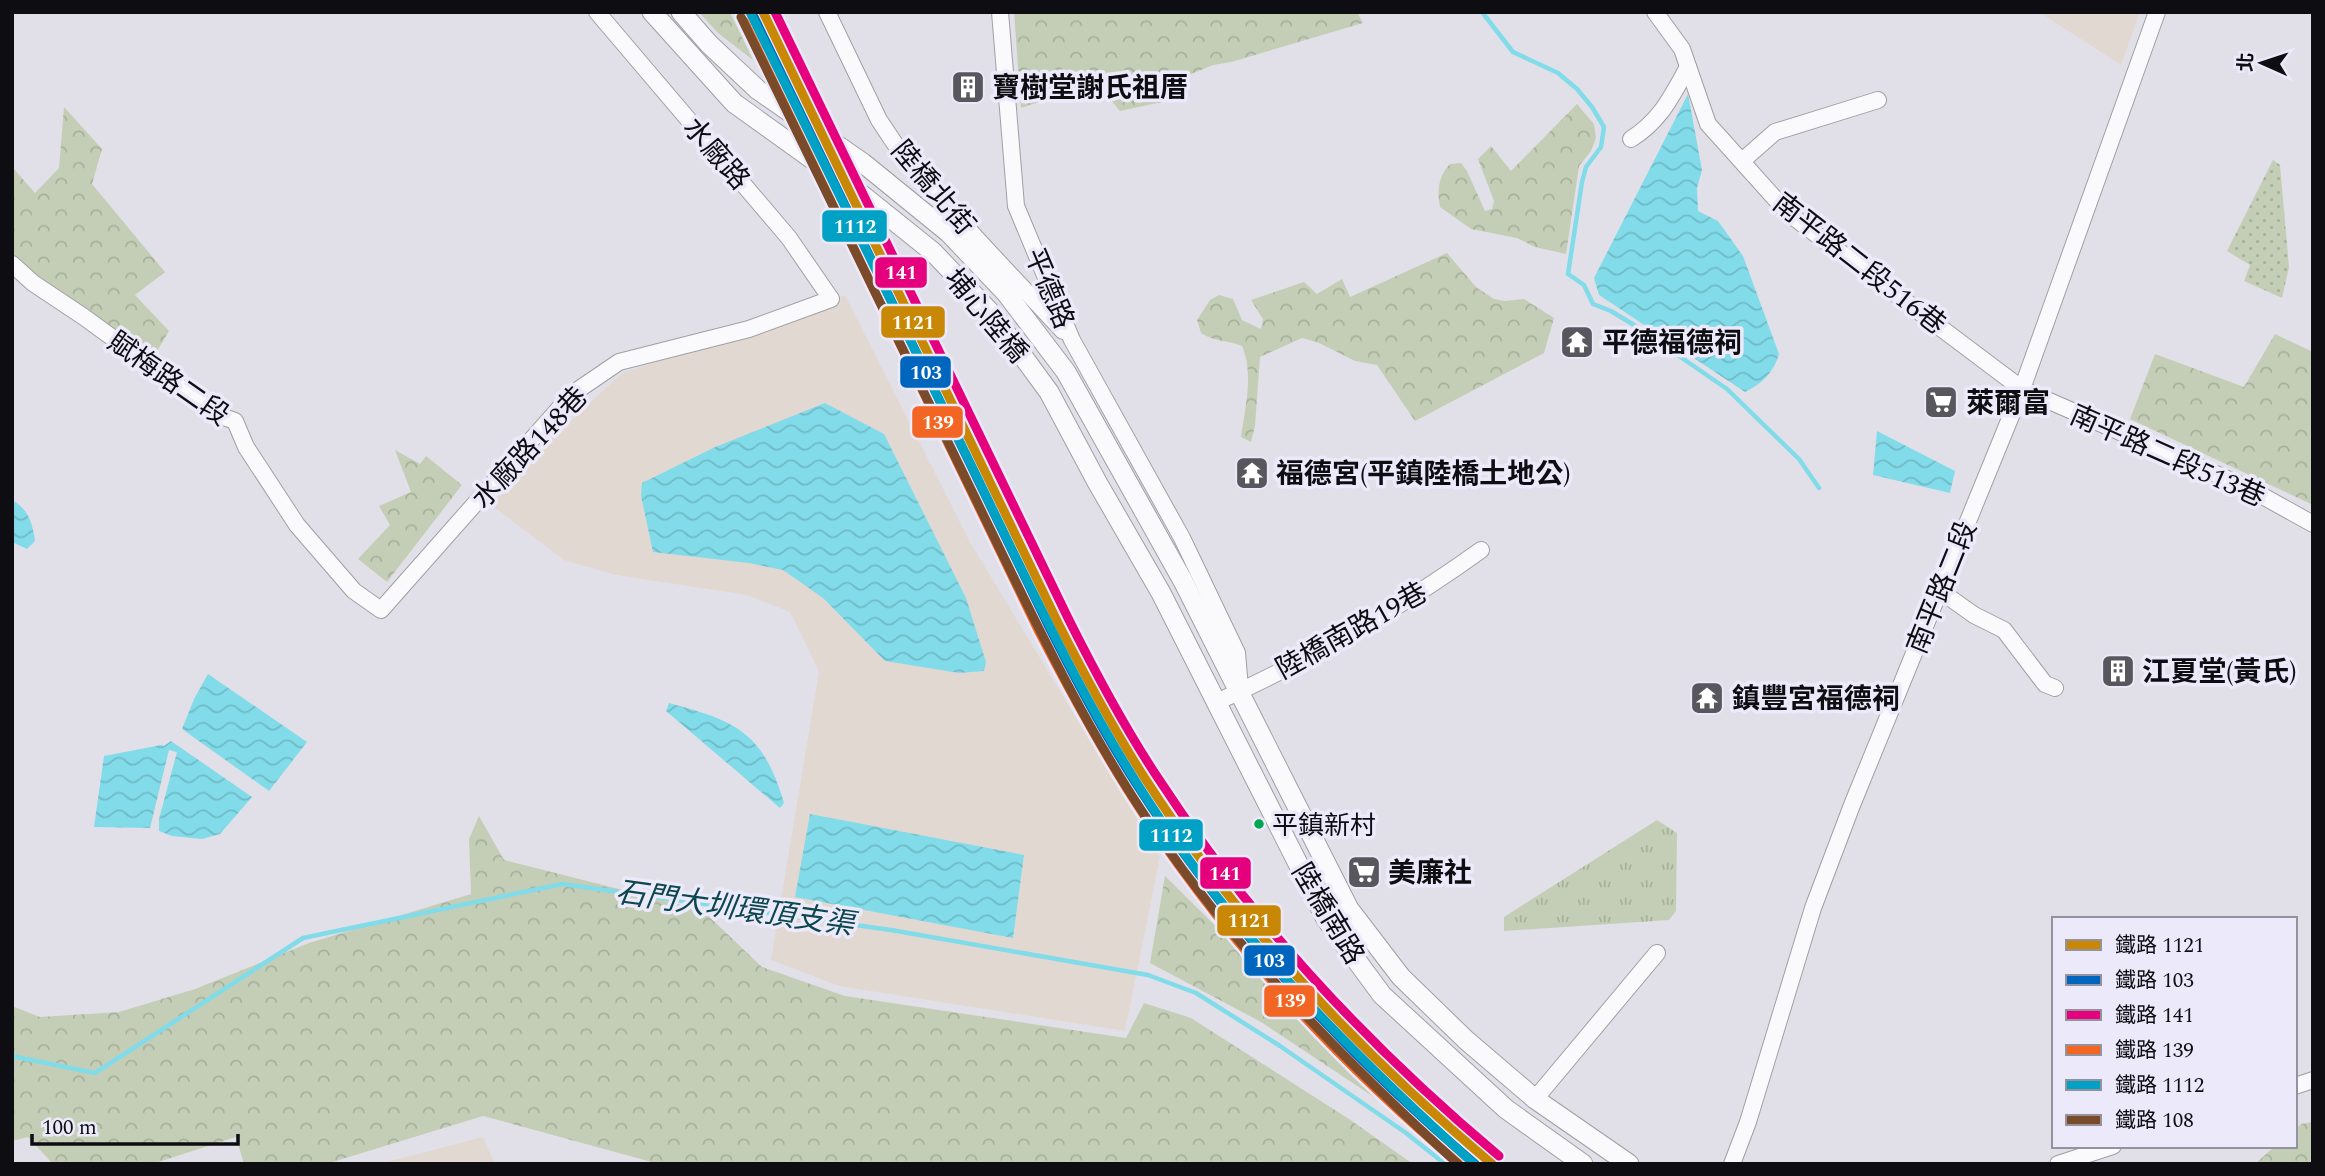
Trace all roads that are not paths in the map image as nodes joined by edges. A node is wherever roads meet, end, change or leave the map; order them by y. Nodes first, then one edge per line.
1 (597, 12) edge
2 (652, 12) edge
3 (681, 12) edge
4 (827, 12) edge
5 (1000, 12) edge
6 (1655, 12) edge
7 (2157, 12) edge
8 (1689, 67) junction
9 (1878, 100) dead end
10 (1631, 139) dead end
11 (1742, 161) junction
12 (12, 264) edge
13 (831, 299) joint
14 (1072, 340) junction
15 (2022, 389) junction
16 (2313, 524) edge
17 (1182, 538) joint
18 (1481, 550) dead end
19 (1183, 581) joint
20 (1939, 590) junction
21 (1161, 593) joint
22 (381, 610) joint
23 (2055, 688) dead end
24 (1240, 692) junction
25 (1217, 702) junction
26 (1657, 953) dead end
27 (1535, 1099) junction
28 (2107, 1148) edge
29 (1583, 1164) edge
30 (1629, 1164) edge
31 (1732, 1164) edge
32 (2058, 1164) edge

1 - 13 street, 水廠路
2 - 21 main road, 埔心陸橋
3 - 19 main road, 埔心陸橋
4 - 14 street, 陸橋北街
5 - 14 street, 平德路
6 - 8 street, 南平路二段516巷
7 - 15 street, 南平路二段
8 - 10 street
8 - 11 street, 南平路二段516巷
9 - 11 street
11 - 15 street, 南平路二段516巷
12 - 22 street, 賦梅路二段
13 - 22 street, 水廠路148巷
14 - 17 street, 平德路
15 - 16 street, 南平路二段513巷
15 - 20 street, 南平路二段
17 - 24 street, 陸橋南路
18 - 24 street, 陸橋南路19巷
19 - 24 main road, 陸橋南路
20 - 23 street
20 - 31 street, 南平路二段
21 - 25 main road, 陸橋南路
24 - 25 street, 陸橋南路19巷
24 - 27 main road, 陸橋南路
25 - 29 main road, 陸橋南路
26 - 27 street
27 - 30 main road, 陸橋南路
28 - 32 street

